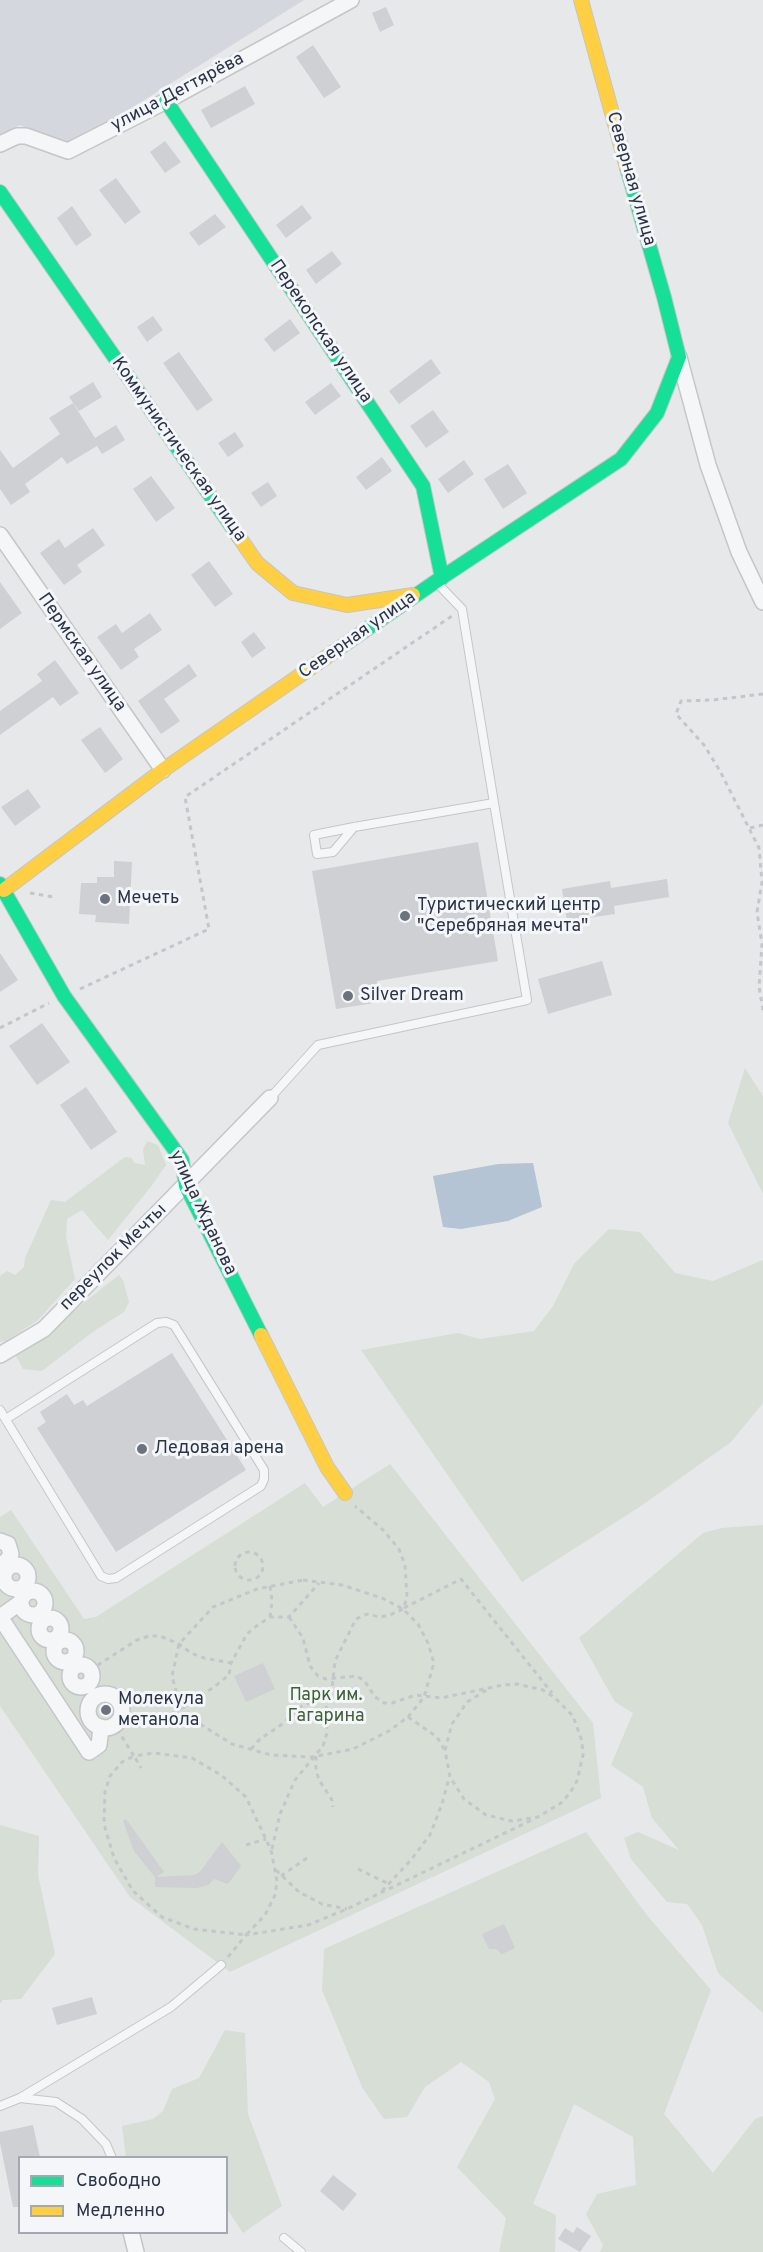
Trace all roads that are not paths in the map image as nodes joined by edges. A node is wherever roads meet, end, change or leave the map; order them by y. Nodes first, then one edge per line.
1 (351, 0) edge
2 (581, 0) edge
3 (166, 100) junction
4 (0, 144) edge
5 (0, 192) edge
6 (679, 357) junction
7 (0, 535) edge
8 (439, 580) junction
9 (419, 594) junction
10 (763, 602) edge
11 (163, 771) junction
12 (494, 803) junction
13 (354, 827) junction
14 (2, 887) edge
15 (270, 1098) joint
16 (186, 1186) junction
17 (0, 1355) edge
18 (0, 1410) edge
19 (6, 1419) junction
20 (345, 1493) road end
21 (0, 1541) edge
22 (5, 1564) edge
23 (23, 1594) junction
24 (84, 1676) junction
25 (112, 1722) junction
26 (221, 1965) road end
27 (20, 2098) junction
28 (0, 2106) edge
29 (112, 2156) edge
30 (132, 2234) edge
31 (284, 2238) dead end
32 (136, 2252) edge
33 (301, 2252) edge

1 - 3 street, улица Дегтярёва
2 - 6 street, Северная улица
3 - 4 street, улица Дегтярёва
3 - 8 street, Перекопская улица
5 - 9 street, Коммунистическая улица
6 - 8 street, Северная улица
6 - 10 street, Северная улица
7 - 11 street, Пермская улица
8 - 9 street, Северная улица
8 - 12 lane
9 - 11 street, Северная улица
11 - 14 street, Северная улица
12 - 13 lane
12 - 15 lane
13 - 13 lane
14 - 16 street, улица Жданова
15 - 16 street, переулок Мечты
16 - 17 street, переулок Мечты
16 - 20 street, улица Жданова
18 - 19 lane
19 - 19 lane
21 - 22 street
22 - 23 street
23 - 24 street
23 - 25 street
24 - 25 street
24 - 25 street
26 - 27 lane
27 - 28 lane
27 - 29 lane
30 - 32 street
31 - 33 lane

